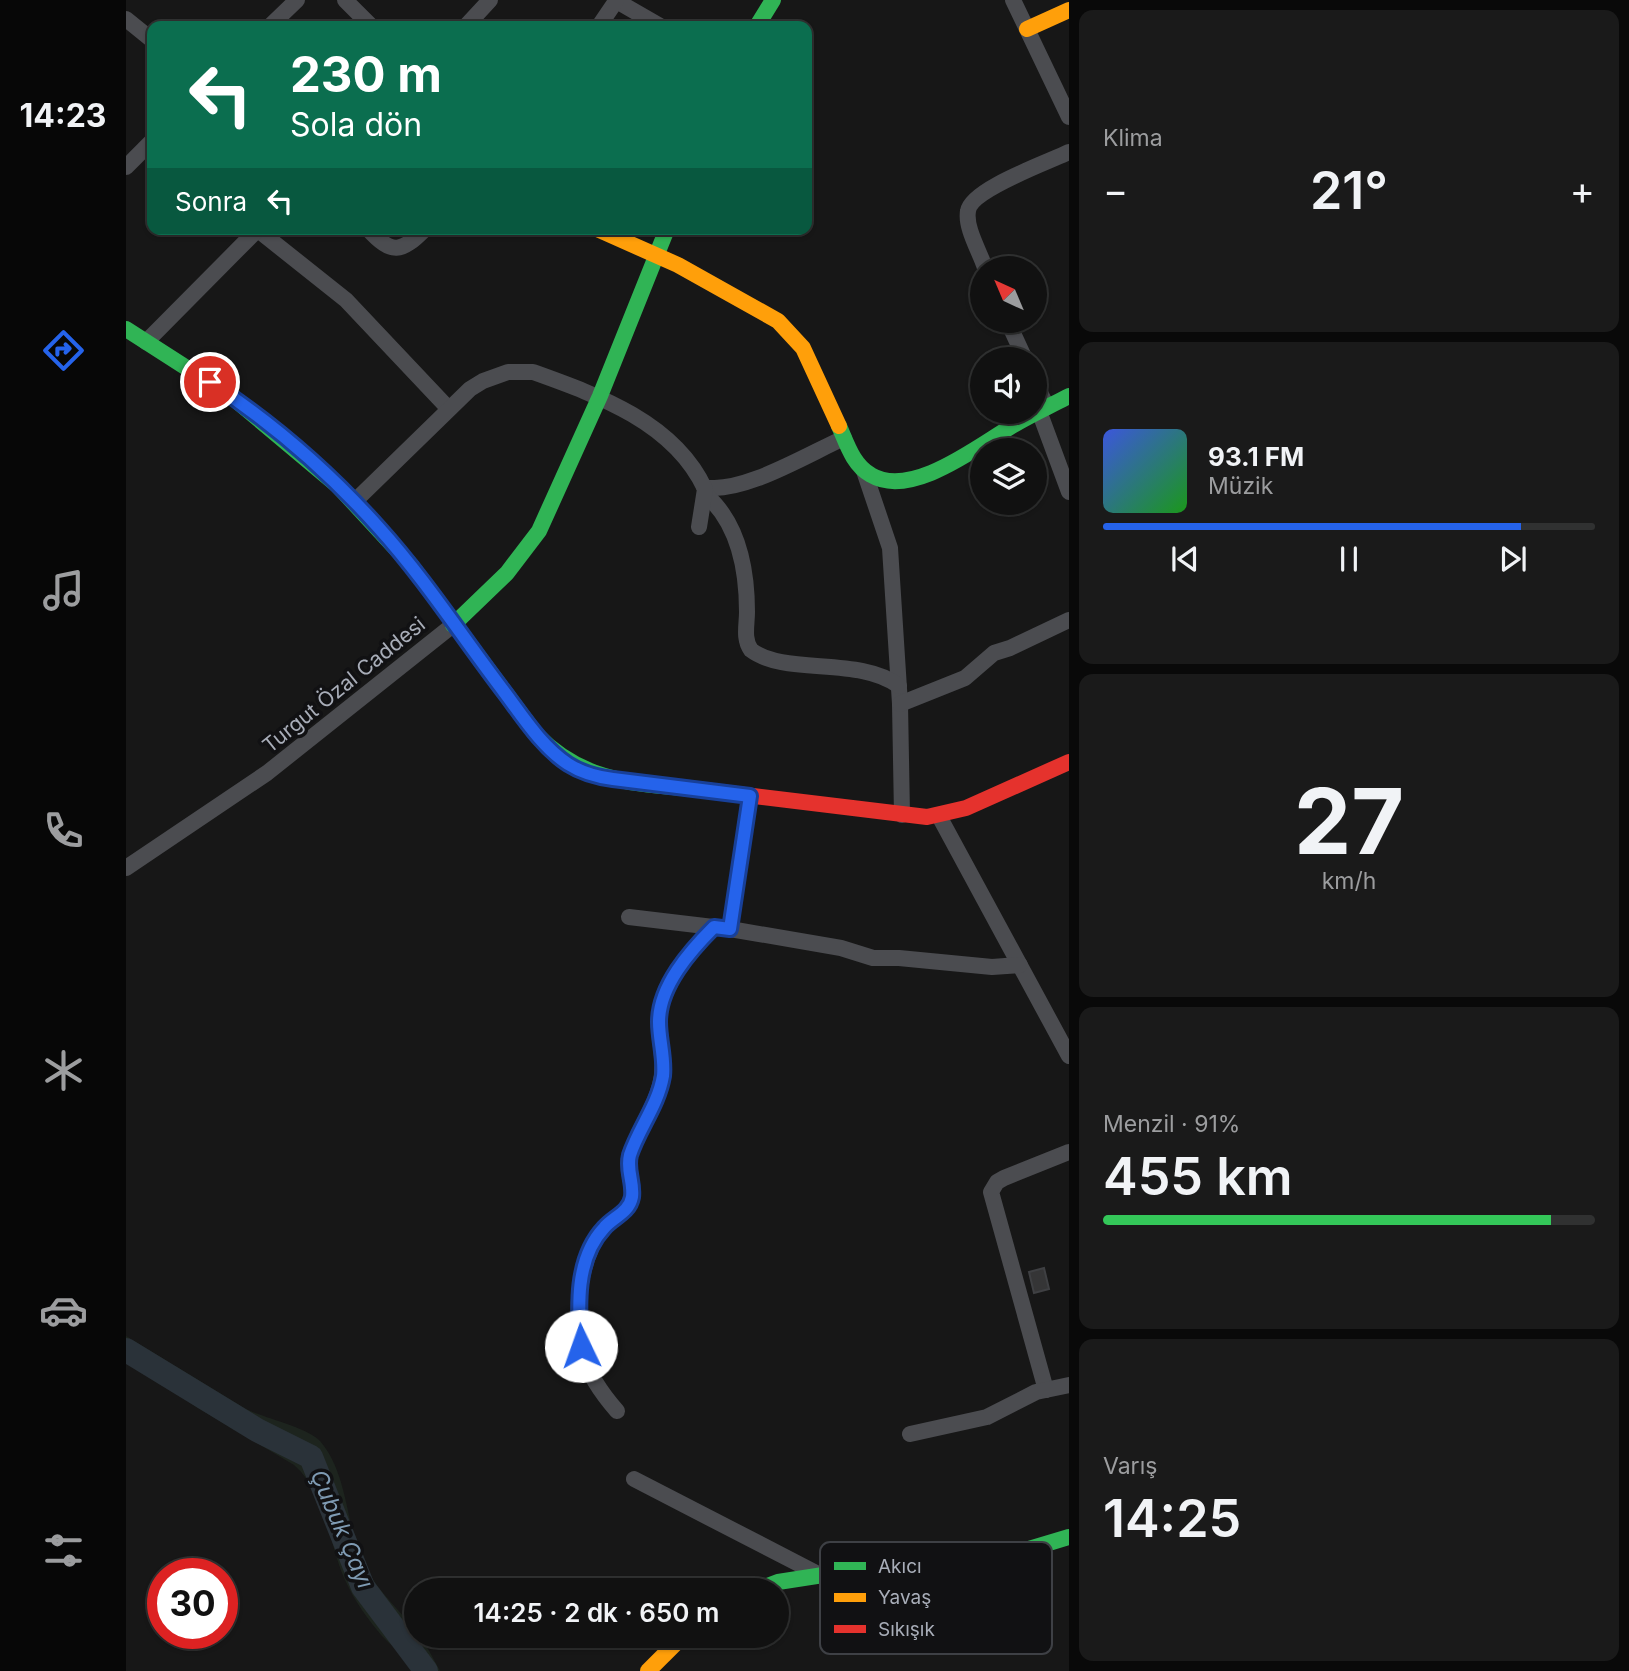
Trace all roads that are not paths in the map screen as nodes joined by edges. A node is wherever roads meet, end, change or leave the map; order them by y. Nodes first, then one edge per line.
1 (297, 0) edge
2 (345, 0) edge
3 (490, 0) edge
4 (616, 0) edge
5 (773, 0) edge
6 (1013, 0) edge
7 (1069, 10) edge
8 (126, 19) edge
9 (275, 21) edge
10 (366, 21) edge
11 (471, 21) edge
12 (602, 21) edge
13 (652, 21) edge
14 (760, 21) edge
15 (1027, 29) junction
16 (147, 36) edge
17 (1069, 117) edge
18 (147, 146) edge
19 (1069, 152) edge
20 (126, 167) edge
21 (253, 235) edge
22 (264, 235) edge
23 (373, 235) edge
24 (419, 235) edge
25 (612, 235) edge
26 (664, 235) edge
27 (657, 253) junction
28 (981, 256) edge
29 (126, 329) edge
30 (146, 342) junction
31 (600, 396) junction
32 (1069, 396) edge
33 (1047, 407) edge
34 (448, 408) junction
35 (1047, 422) edge
36 (1018, 424) edge
37 (844, 438) junction
38 (864, 471) junction
39 (705, 491) junction
40 (1069, 492) edge
41 (354, 502) junction
42 (699, 527) dead end
43 (1069, 620) edge
44 (453, 625) junction
45 (899, 686) junction
46 (900, 704) junction
47 (1069, 762) edge
48 (750, 796) junction
49 (902, 815) junction
50 (939, 816) junction
51 (126, 868) edge
52 (629, 917) dead end
53 (722, 928) junction
54 (1020, 965) junction
55 (1069, 1056) edge
56 (1069, 1152) edge
57 (1069, 1385) edge
58 (1046, 1390) junction
59 (617, 1411) dead end
60 (910, 1434) dead end
61 (634, 1479) dead end
62 (1069, 1537) edge
63 (1052, 1542) edge
64 (820, 1575) edge
65 (820, 1576) edge
66 (789, 1581) edge
67 (671, 1648) edge
68 (648, 1671) edge

1 - 9 street
2 - 10 street
3 - 11 street
4 - 12 street
4 - 13 street
5 - 14 street
6 - 15 street
7 - 15 street
8 - 16 street
15 - 17 street
18 - 20 street
19 - 28 street
21 - 30 street
22 - 34 street
23 - 24 street
25 - 27 street
26 - 27 street, Turgut Özal Caddesi
27 - 31 street, Turgut Özal Caddesi
27 - 37 street
29 - 30 street
30 - 41 street
31 - 34 street
31 - 39 street
31 - 44 street, Turgut Özal Caddesi
32 - 33 street
34 - 41 street
35 - 40 street
36 - 38 street
37 - 38 street
37 - 39 street
38 - 45 street
39 - 42 street
39 - 45 street
41 - 44 street
43 - 46 street
44 - 48 street
44 - 51 street, Turgut Özal Caddesi
45 - 46 street
46 - 49 street
47 - 50 street
48 - 49 street
48 - 53 street
49 - 50 street
50 - 54 street
52 - 53 street
53 - 54 street
53 - 59 street
54 - 55 street
56 - 58 street
57 - 58 street
58 - 60 street
61 - 64 street
62 - 63 street
65 - 66 street
67 - 68 street

